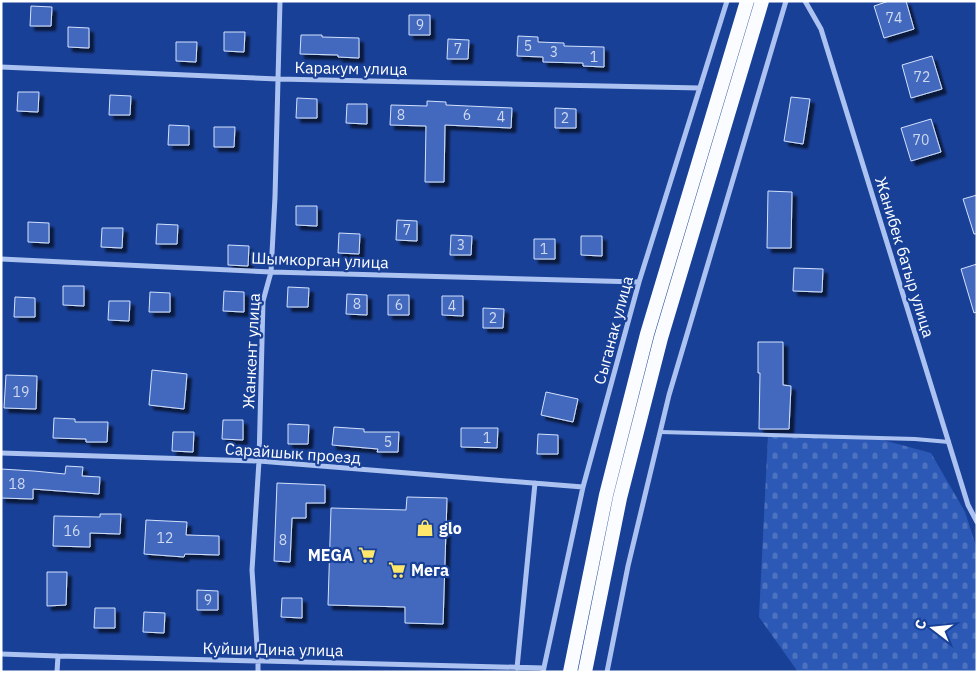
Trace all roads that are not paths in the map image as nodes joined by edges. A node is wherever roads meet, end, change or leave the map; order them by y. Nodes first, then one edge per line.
1 (280, 1) edge
2 (727, 1) edge
3 (747, 1) edge
4 (762, 1) edge
5 (786, 1) edge
6 (806, 1) edge
7 (1, 67) edge
8 (278, 79) junction
9 (700, 88) junction
10 (1, 259) edge
11 (271, 272) junction
12 (639, 282) junction
13 (660, 432) junction
14 (949, 442) junction
15 (1, 453) edge
16 (259, 461) junction
17 (535, 483) junction
18 (583, 487) junction
19 (977, 522) edge
20 (1, 654) edge
21 (58, 656) junction
22 (258, 661) junction
23 (517, 668) junction
24 (544, 670) edge
25 (57, 672) edge
26 (258, 672) edge
27 (570, 672) edge
28 (585, 672) edge
29 (607, 672) edge

1 - 8 street, Жанкент улица
2 - 9 street, Сыганак улица
3 - 27 highway
4 - 28 highway
5 - 13 street
6 - 14 street, Жанибек батыр улица
7 - 8 street, Каракум улица
8 - 9 street, Каракум улица
8 - 11 street, Жанкент улица
9 - 12 street, Сыганак улица
10 - 11 street, Шымкорган улица
11 - 12 street, Шымкорган улица
11 - 16 street, Жанкент улица
12 - 18 street, Сыганак улица
13 - 14 lane
13 - 29 street
14 - 19 street, Жанибек батыр улица
15 - 16 street, Сарайшык проезд
16 - 17 street, Сарайшык проезд
16 - 22 street, Жанкент улица
17 - 18 street, Сарайшык проезд
17 - 23 street
18 - 24 street, Сыганак улица
20 - 21 street, Куйши Дина улица
21 - 22 street, Куйши Дина улица
21 - 25 street
22 - 23 street, Куйши Дина улица
22 - 26 street, Жанкент улица
23 - 24 street, Куйши Дина улица

